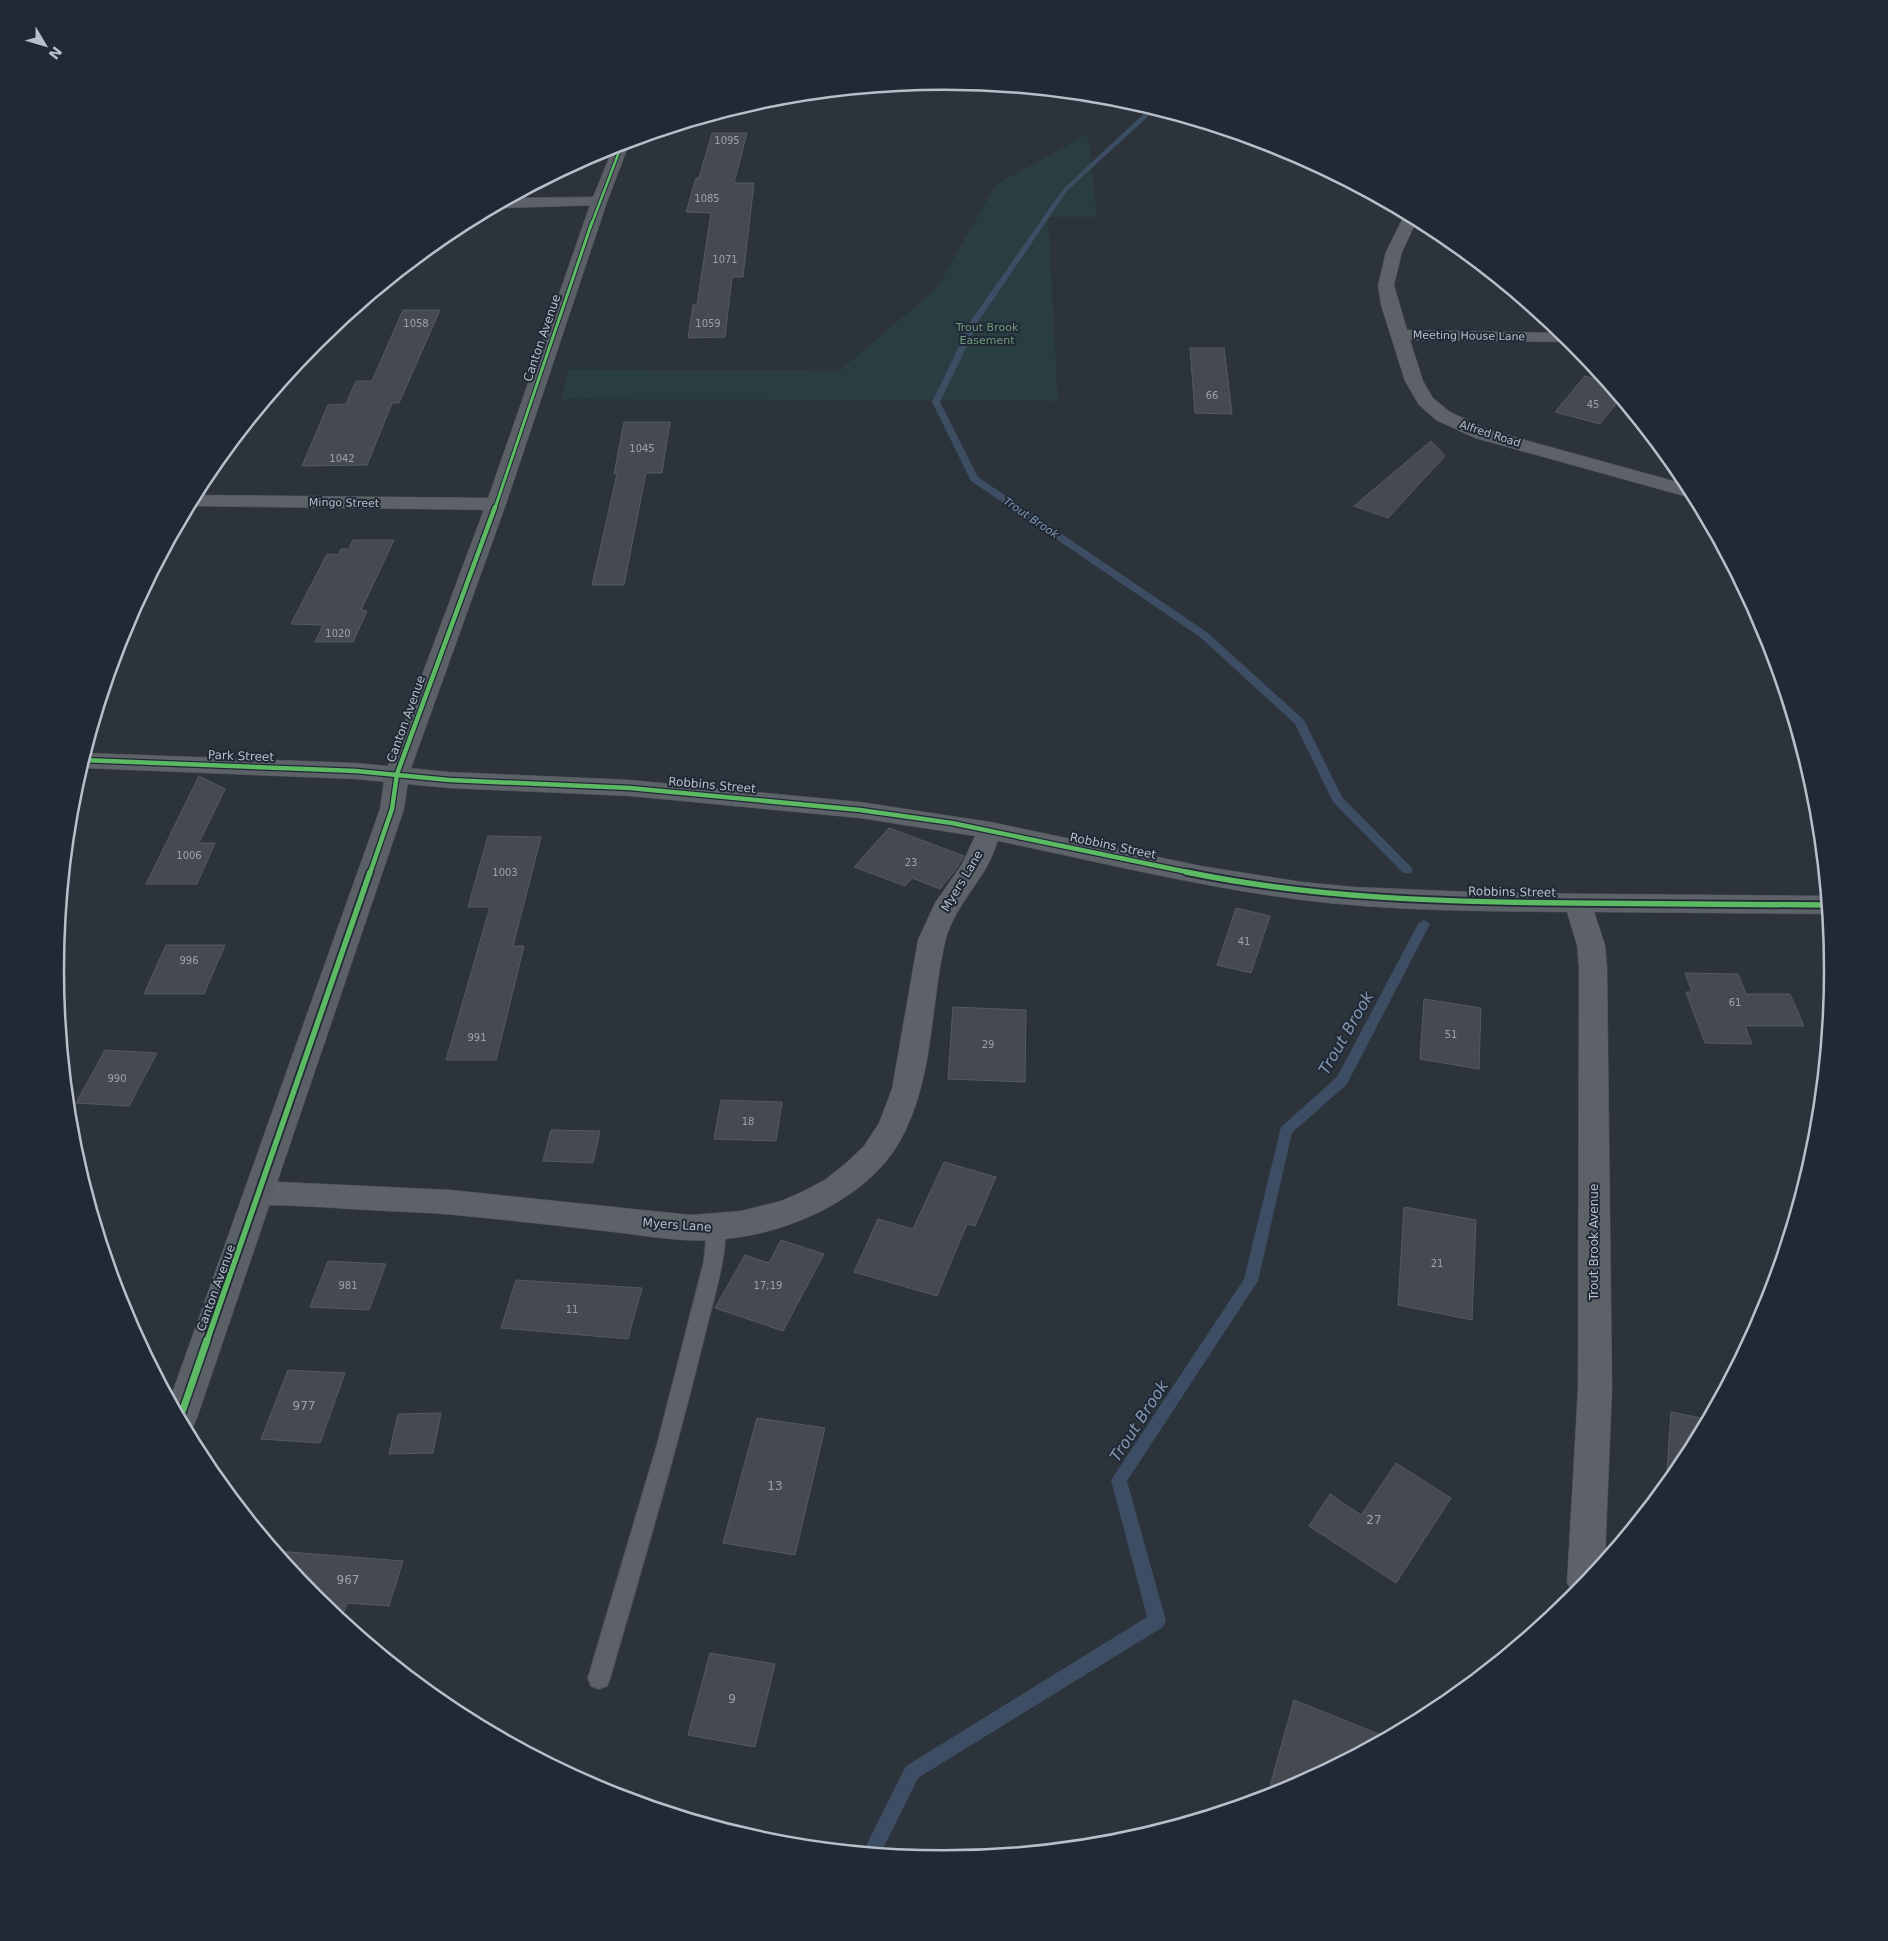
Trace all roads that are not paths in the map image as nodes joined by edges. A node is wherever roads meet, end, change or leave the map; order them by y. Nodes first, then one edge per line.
1 (619, 153) edge
2 (599, 202) junction
3 (514, 203) edge
4 (1408, 223) edge
5 (1399, 335) junction
6 (1555, 338) edge
7 (1681, 489) edge
8 (200, 501) edge
9 (496, 504) junction
10 (90, 760) edge
11 (397, 774) junction
12 (990, 830) junction
13 (1577, 902) junction
14 (1821, 904) edge
15 (260, 1193) junction
16 (716, 1228) junction
17 (182, 1412) edge
18 (1587, 1571) edge
19 (600, 1678) dead end

1 - 2 main road, Canton Avenue
2 - 3 street
2 - 9 main road, Canton Avenue
4 - 5 street, Alfred Road
5 - 6 street, Meeting House Lane
5 - 7 street, Alfred Road
8 - 9 street, Mingo Street
9 - 11 main road, Canton Avenue
10 - 11 street, Park Street
11 - 12 street, Robbins Street
11 - 15 main road, Canton Avenue
12 - 13 street, Robbins Street
12 - 16 street, Myers Lane
13 - 14 street, Robbins Street
13 - 18 street, Trout Brook Avenue
15 - 16 street, Myers Lane
15 - 17 main road, Canton Avenue
16 - 19 lane

